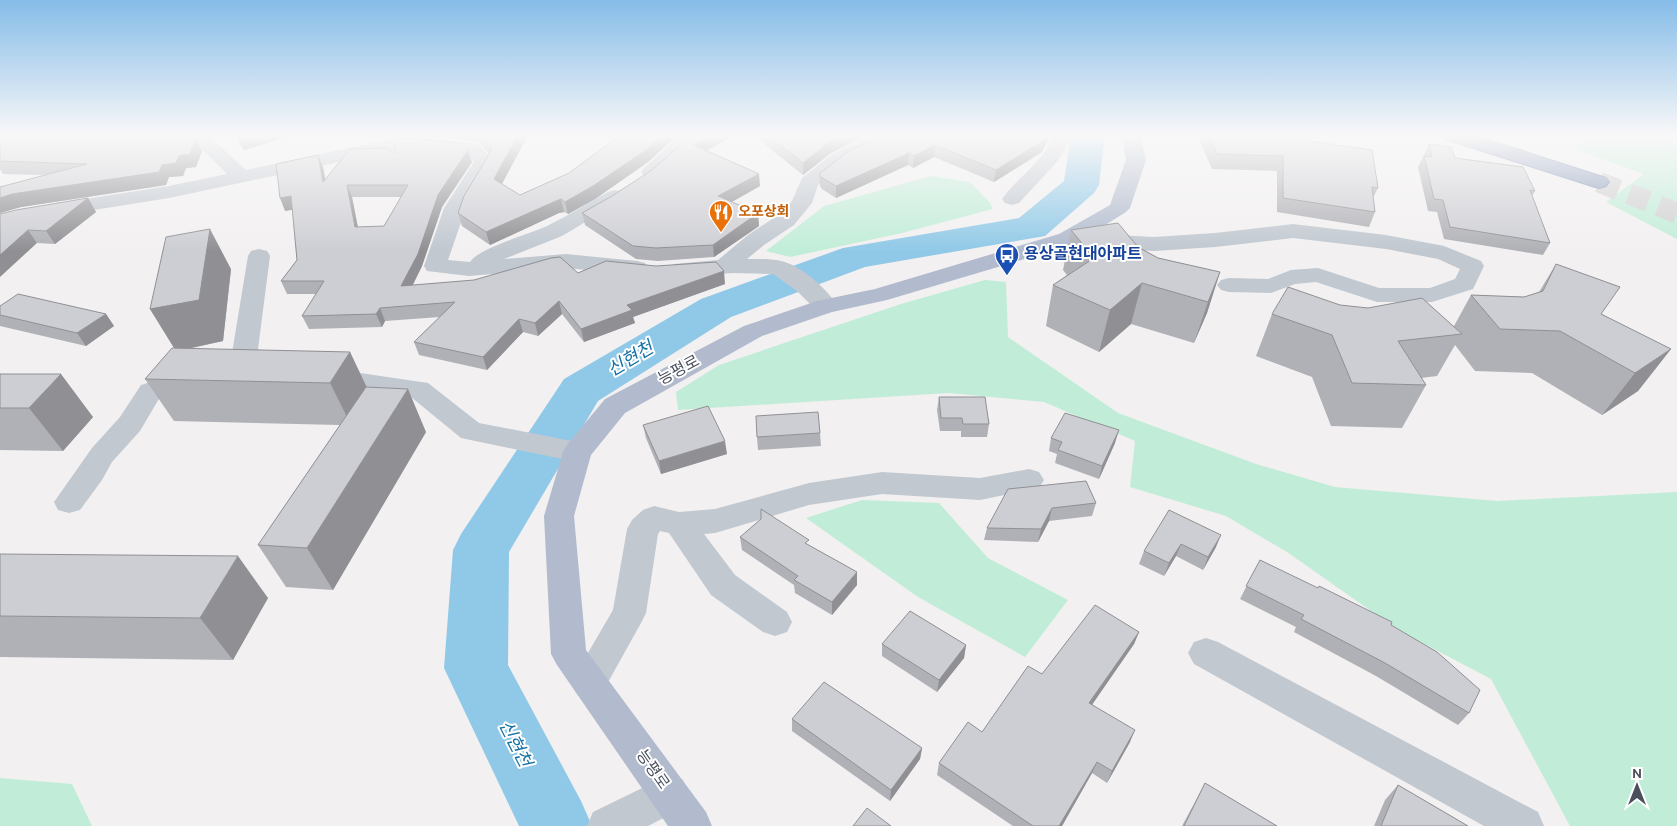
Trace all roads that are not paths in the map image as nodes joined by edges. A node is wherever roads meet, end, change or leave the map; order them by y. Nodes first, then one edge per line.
1 (238, 174) edge
2 (258, 174) edge
3 (476, 174) edge
4 (647, 174) edge
5 (820, 174) edge
6 (1034, 174) edge
7 (1131, 174) edge
8 (1588, 174) edge
9 (1593, 174) edge
10 (242, 177) junction
11 (1012, 199) dead end
12 (0, 222) edge
13 (1068, 239) junction
14 (259, 256) dead end
15 (724, 266) junction
16 (469, 269) junction
17 (1229, 285) dead end
18 (823, 303) junction
19 (256, 356) junction
20 (576, 452) junction
21 (1029, 480) dead end
22 (69, 502) dead end
23 (680, 524) junction
24 (775, 622) dead end
25 (1206, 653) dead end
26 (589, 682) junction
27 (669, 794) junction
28 (612, 823) edge
29 (692, 826) edge
30 (1524, 826) edge

1 - 10 street
2 - 10 street
3 - 16 street
4 - 16 street
5 - 15 street
6 - 11 street
7 - 13 main road, 능평로
8 - 9 highway
10 - 12 street
13 - 17 street
13 - 18 main road, 능평로
14 - 19 street
15 - 16 street
15 - 18 street
18 - 20 main road, 능평로
19 - 20 street
19 - 22 street
20 - 26 main road, 능평로
21 - 23 street
23 - 24 street
23 - 26 street
25 - 30 street
26 - 27 main road, 능평로
27 - 28 street
27 - 29 main road, 능평로

